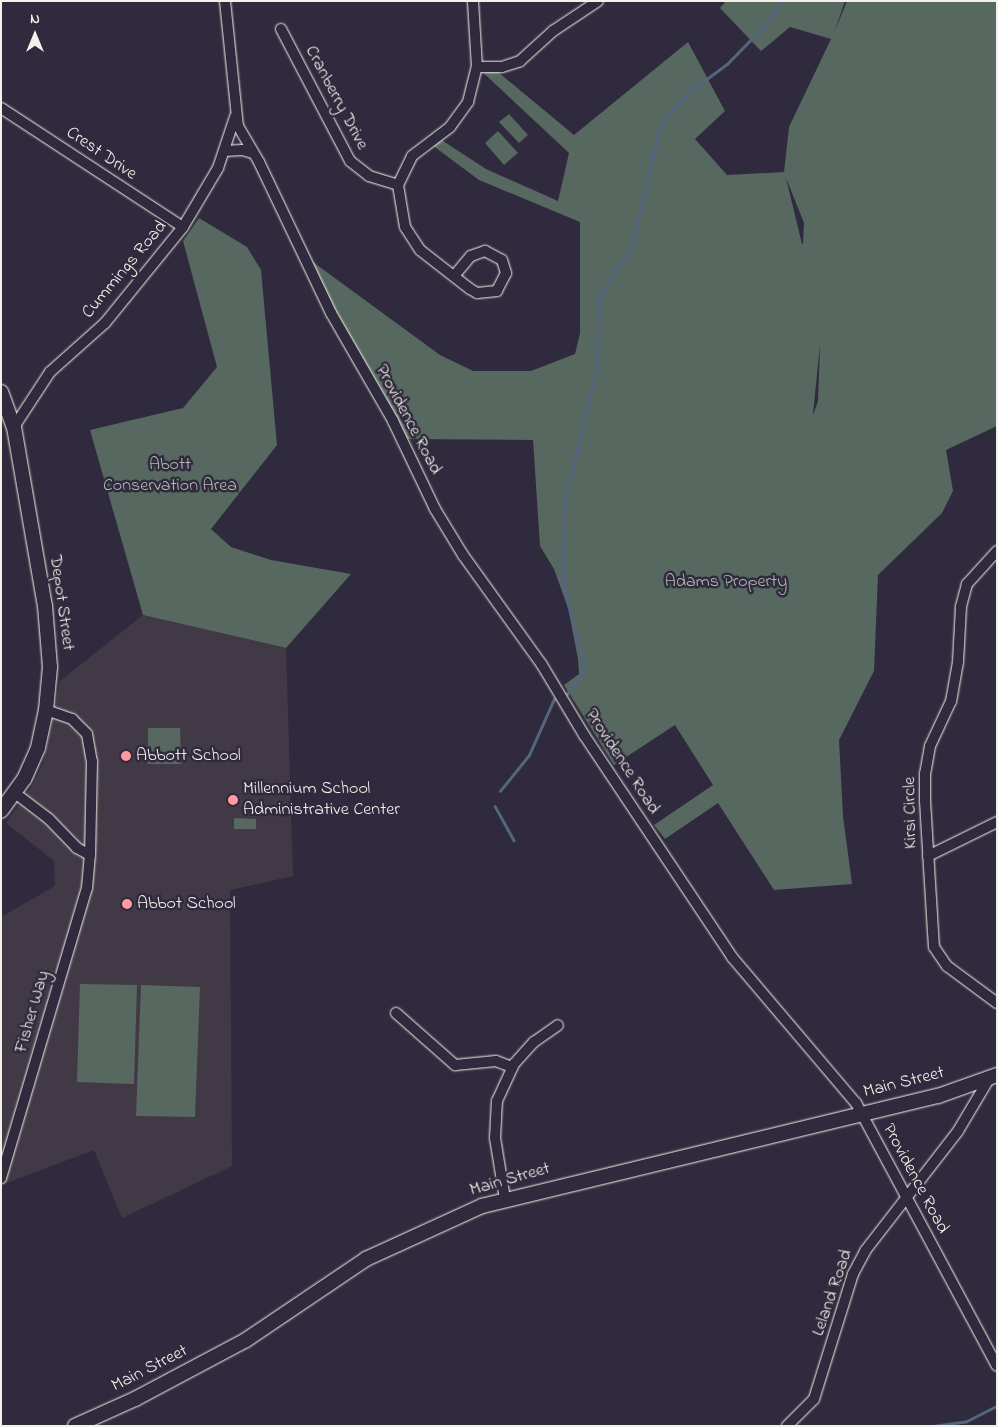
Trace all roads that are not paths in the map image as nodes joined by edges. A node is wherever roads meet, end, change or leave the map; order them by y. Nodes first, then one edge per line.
1 (225, 1) edge
2 (473, 1) edge
3 (598, 1) edge
4 (281, 29) dead end
5 (478, 67) junction
6 (1, 108) edge
7 (235, 116) junction
8 (224, 151) junction
9 (253, 153) junction
10 (398, 185) junction
11 (182, 227) junction
12 (454, 276) junction
13 (1, 392) edge
14 (14, 427) junction
15 (997, 551) edge
16 (46, 710) junction
17 (15, 793) junction
18 (1, 811) edge
19 (997, 822) edge
20 (90, 855) junction
21 (928, 856) junction
22 (997, 1003) edge
23 (396, 1013) dead end
24 (558, 1024) dead end
25 (512, 1066) junction
26 (994, 1076) edge
27 (861, 1112) junction
28 (1, 1178) edge
29 (906, 1194) junction
30 (505, 1199) junction
31 (997, 1366) edge
32 (75, 1426) edge
33 (787, 1426) edge

1 - 7 street, Providence Road
2 - 5 street
3 - 5 street
4 - 10 street, Cranberry Drive
5 - 10 street
6 - 11 street, Crest Drive
7 - 8 street, Cummings Road
7 - 9 street, Providence Road
8 - 9 street
8 - 11 street, Cummings Road
9 - 27 street, Providence Road
10 - 12 street
11 - 14 street, Cummings Road
12 - 12 street
13 - 14 main road, Depot Street
14 - 16 main road, Depot Street
15 - 21 street, Kirsi Circle
16 - 17 main road, Depot Street
16 - 20 street, Fisher Way
17 - 18 main road, Depot Street
17 - 20 street
19 - 21 street
20 - 28 street, Fisher Way
21 - 22 street, Kirsi Circle
23 - 25 street
24 - 25 street
25 - 30 street
26 - 27 main road, Main Street
26 - 29 street, Leland Road
27 - 29 street, Providence Road
27 - 30 main road, Main Street
29 - 31 street, Providence Road
29 - 33 street, Leland Road
30 - 32 main road, Main Street

